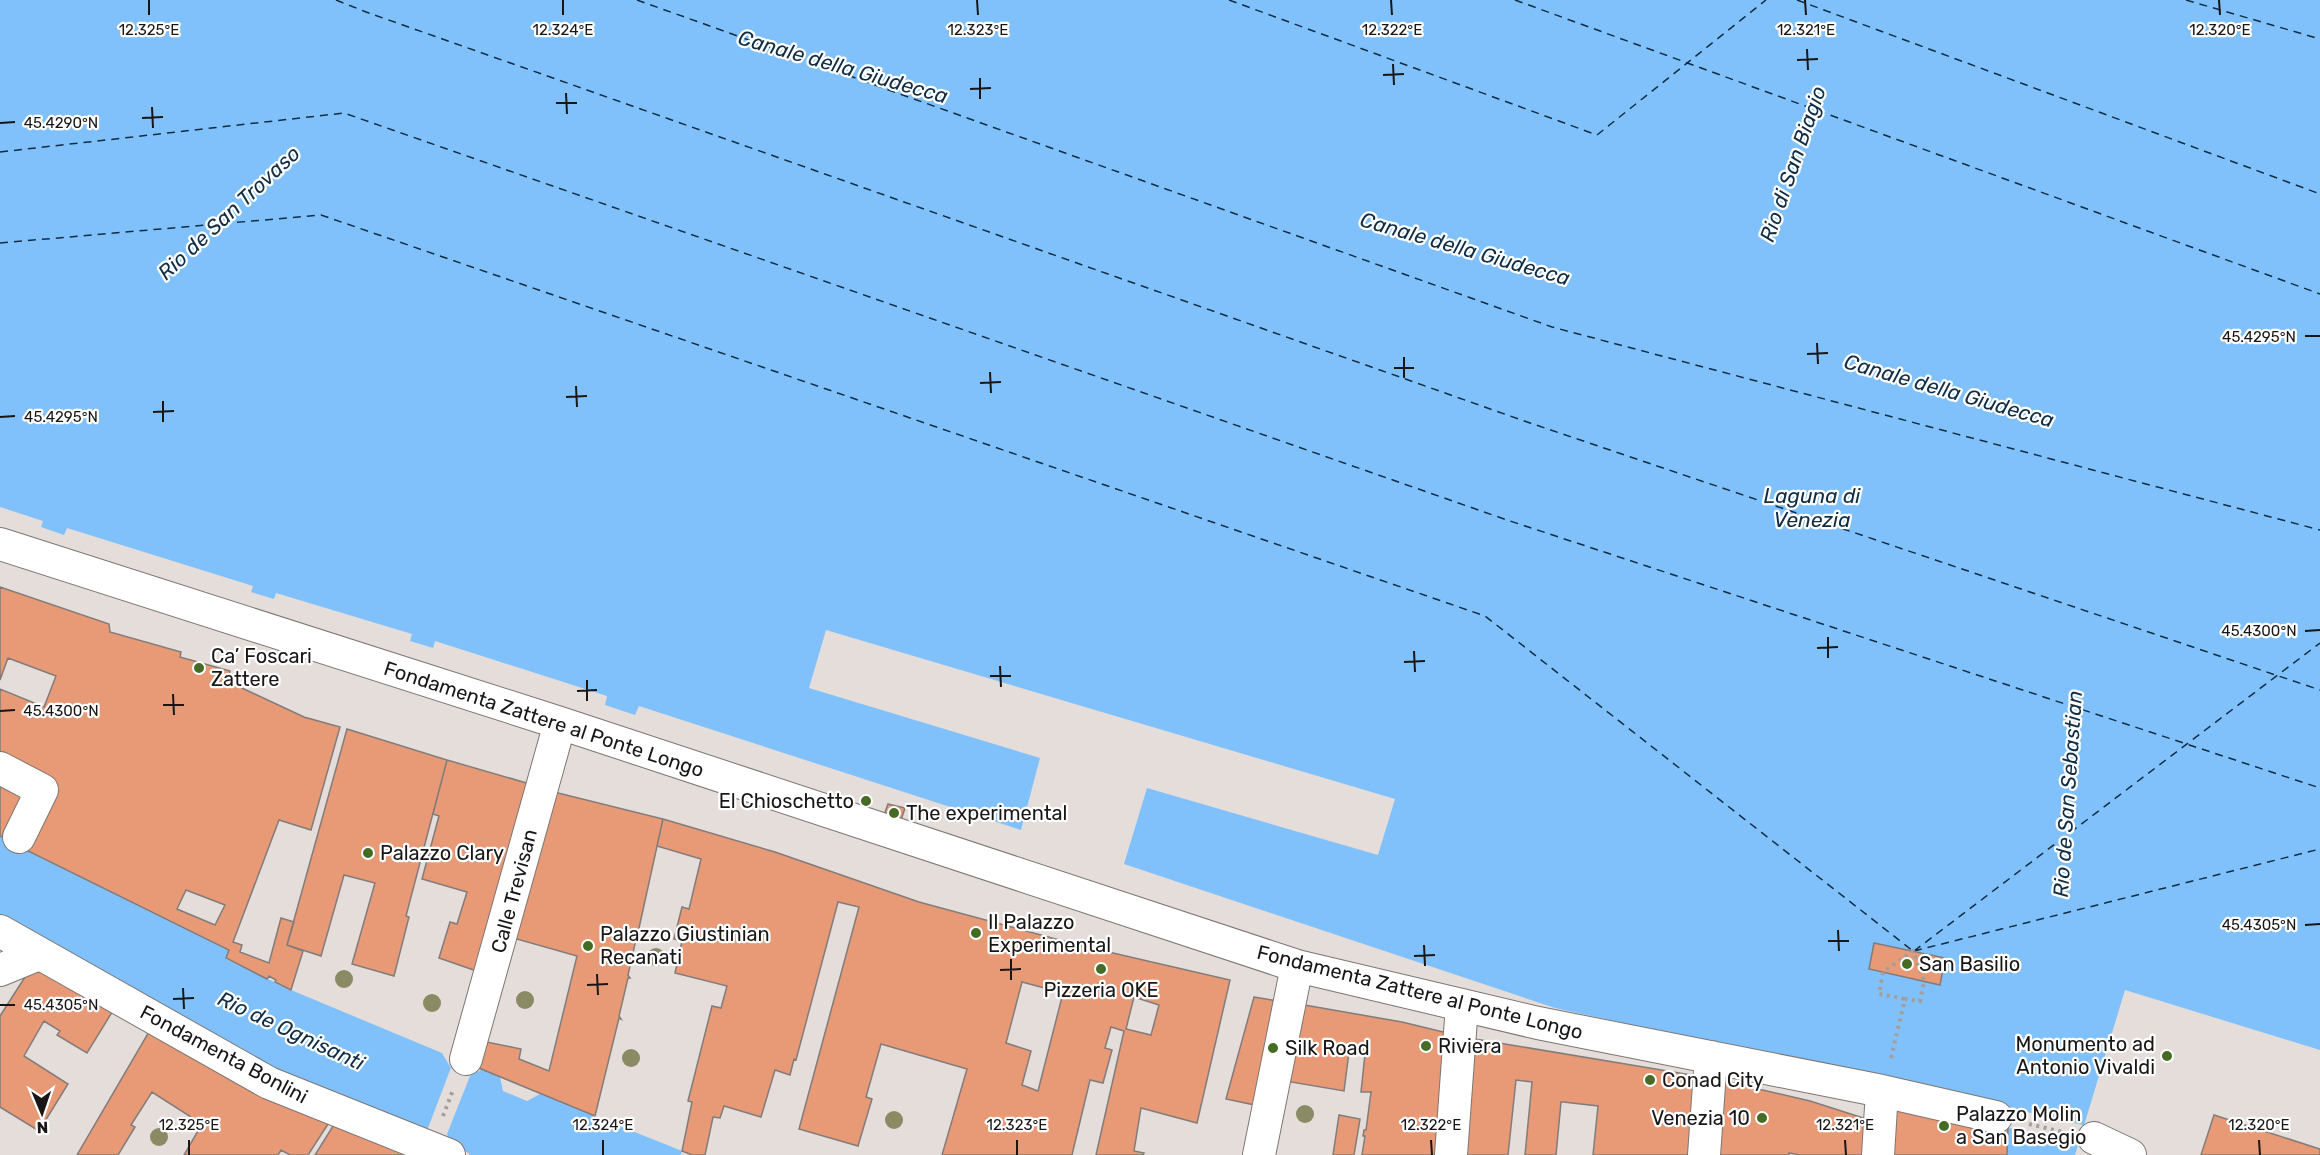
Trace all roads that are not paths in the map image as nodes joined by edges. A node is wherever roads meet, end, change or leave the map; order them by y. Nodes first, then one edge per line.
1 (0, 544) edge
2 (560, 723) junction
3 (0, 768) edge
4 (19, 837) dead end
5 (0, 931) edge
6 (39, 954) junction
7 (1297, 966) junction
8 (0, 970) edge
9 (1462, 1005) junction
10 (1711, 1057) junction
11 (466, 1059) dead end
12 (1882, 1090) junction
13 (2010, 1120) road end
14 (2080, 1136) road end
15 (448, 1155) edge
16 (1259, 1155) edge
17 (1451, 1155) edge
18 (1704, 1155) edge
19 (1878, 1155) edge
20 (2130, 1155) edge

1 - 2 street, Fondamenta Zattere al Ponte Longo
2 - 7 street, Fondamenta Zattere al Ponte Longo
2 - 11 street, Calle Trevisan
3 - 4 street
5 - 6 street, Fondamenta Bonlini
6 - 8 street
6 - 15 street, Fondamenta Bonlini
7 - 9 street, Fondamenta Zattere al Ponte Longo
7 - 16 street
9 - 10 street, Fondamenta Zattere al Ponte Longo
9 - 17 street
10 - 12 street, Fondamenta Zattere al Ponte Longo
10 - 18 street
12 - 13 street, Fondamenta Zattere al Ponte Longo
12 - 19 street
14 - 20 street

